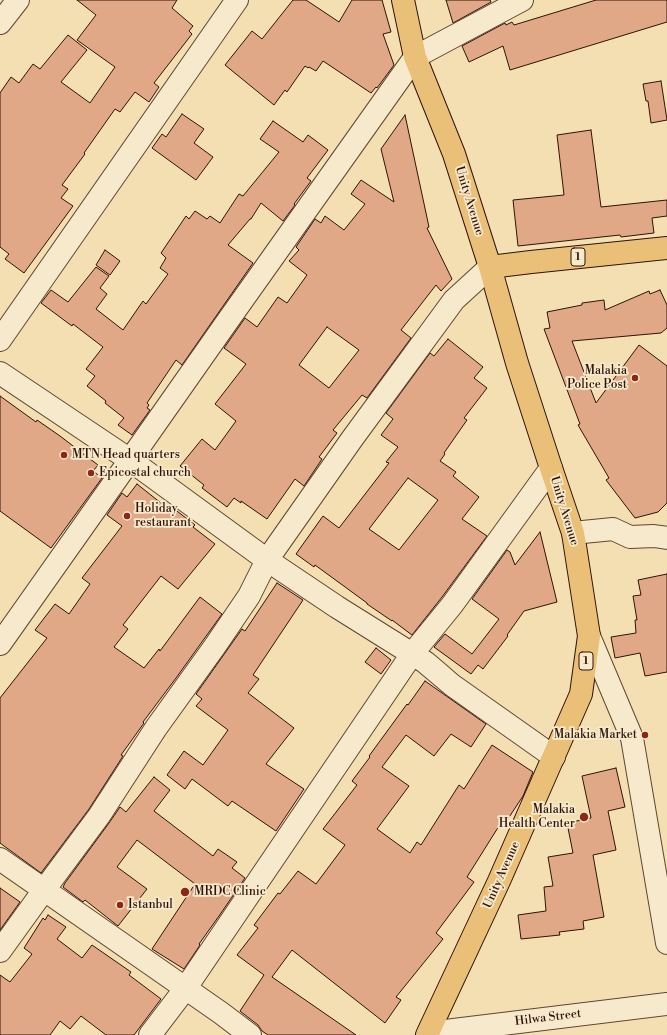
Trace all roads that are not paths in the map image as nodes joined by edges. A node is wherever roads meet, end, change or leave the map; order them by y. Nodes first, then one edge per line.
1 (18, 0) edge
2 (237, 0) edge
3 (403, 0) edge
4 (522, 0) edge
5 (0, 23) edge
6 (416, 56) junction
7 (667, 248) edge
8 (490, 267) junction
9 (0, 340) edge
10 (0, 373) edge
11 (130, 460) junction
12 (551, 468) junction
13 (663, 532) edge
14 (573, 533) junction
15 (267, 560) junction
16 (589, 636) junction
17 (0, 644) edge
18 (412, 654) junction
19 (554, 757) junction
20 (0, 859) edge
21 (44, 890) junction
22 (667, 942) edge
23 (0, 951) edge
24 (186, 988) junction
25 (667, 1004) edge
26 (428, 1034) edge
27 (150, 1035) edge
28 (250, 1035) edge

1 - 5 street
2 - 9 street
3 - 6 main road, Unity Avenue
4 - 6 street
6 - 8 main road, Unity Avenue
6 - 11 street
7 - 8 main road, 1
8 - 12 main road, Unity Avenue / 1
8 - 15 street
10 - 11 street
11 - 15 street
11 - 17 street
12 - 14 main road, Unity Avenue / 1
12 - 18 street
13 - 14 street
14 - 16 main road, Unity Avenue / 1
15 - 18 street
15 - 21 street
16 - 19 main road, Unity Avenue / 1
16 - 22 street
18 - 19 street
18 - 24 street
19 - 26 main road, Unity Avenue / 1
20 - 21 street
21 - 23 street
21 - 24 street
24 - 27 street
24 - 28 street
25 - 26 street, Hilwa Street

